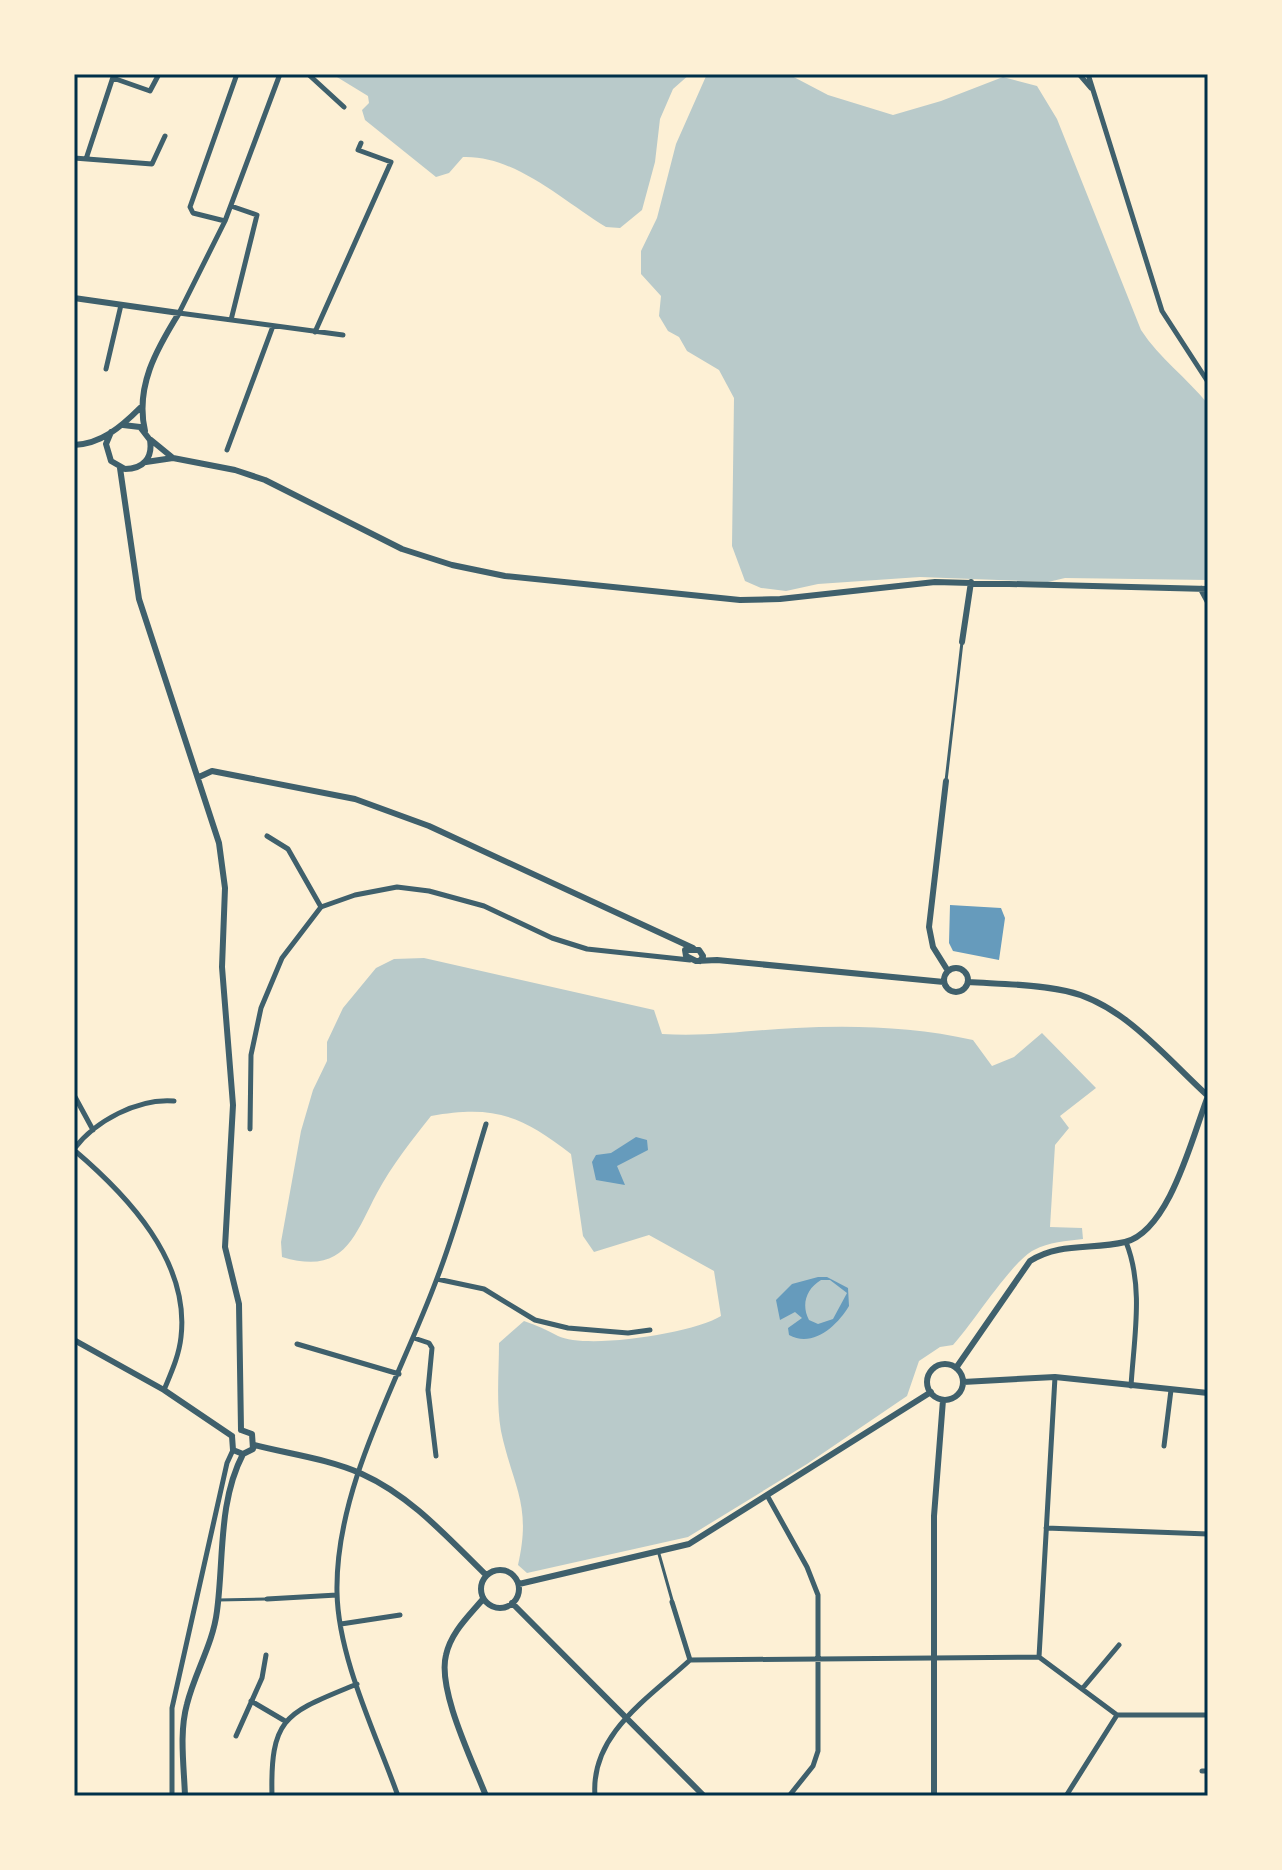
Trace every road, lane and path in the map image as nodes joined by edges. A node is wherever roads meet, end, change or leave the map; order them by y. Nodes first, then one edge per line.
1 (159, 74) edge
2 (237, 74) edge
3 (280, 74) edge
4 (308, 74) edge
5 (1079, 74) edge
6 (1088, 74) edge
7 (113, 76) edge
8 (1091, 88) junction
9 (344, 107) dead end
10 (165, 136) dead end
11 (361, 143) dead end
12 (74, 158) edge
13 (86, 159) junction
14 (231, 206) junction
15 (225, 221) junction
16 (74, 298) edge
17 (121, 305) junction
18 (179, 313) junction
19 (231, 320) junction
20 (273, 326) junction
21 (315, 332) junction
22 (343, 335) dead end
23 (106, 369) dead end
24 (1208, 382) edge
25 (140, 408) junction
26 (123, 425) junction
27 (145, 431) junction
28 (111, 432) junction
29 (150, 440) junction
30 (91, 444) junction
31 (74, 445) edge
32 (227, 450) dead end
33 (108, 456) junction
34 (173, 458) junction
35 (146, 462) junction
36 (120, 468) junction
37 (129, 470) junction
38 (124, 481) junction
39 (971, 582) junction
40 (1204, 589) edge
41 (1208, 602) edge
42 (962, 642) joint
43 (199, 777) junction
44 (946, 781) joint
45 (267, 836) dead end
46 (321, 907) junction
47 (690, 949) junction
48 (674, 956) junction
49 (717, 960) junction
50 (696, 961) junction
51 (948, 971) junction
52 (944, 982) junction
53 (968, 982) junction
54 (74, 1095) edge
55 (1208, 1096) edge
56 (174, 1101) dead end
57 (486, 1124) dead end
58 (250, 1129) dead end
59 (93, 1130) junction
60 (74, 1150) edge
61 (1126, 1242) junction
62 (437, 1279) junction
63 (650, 1330) dead end
64 (414, 1338) junction
65 (74, 1340) edge
66 (297, 1344) dead end
67 (956, 1368) junction
68 (399, 1374) junction
69 (1055, 1377) junction
70 (963, 1382) junction
71 (1131, 1386) junction
72 (164, 1390) junction
73 (1171, 1390) junction
74 (931, 1392) junction
75 (1208, 1393) edge
76 (943, 1400) junction
77 (241, 1430) junction
78 (232, 1436) junction
79 (254, 1445) junction
80 (1164, 1446) dead end
81 (233, 1450) junction
82 (243, 1454) junction
83 (436, 1456) dead end
84 (359, 1473) junction
85 (768, 1497) junction
86 (1046, 1528) junction
87 (1208, 1534) edge
88 (659, 1554) junction
89 (486, 1575) junction
90 (519, 1584) junction
91 (337, 1595) junction
92 (267, 1599) joint
93 (483, 1599) junction
94 (218, 1600) junction
95 (672, 1602) joint
96 (512, 1603) junction
97 (400, 1615) dead end
98 (341, 1624) junction
99 (1119, 1645) dead end
100 (266, 1655) dead end
101 (1039, 1657) junction
102 (935, 1659) junction
103 (690, 1660) junction
104 (819, 1661) junction
105 (357, 1684) junction
106 (1082, 1689) junction
107 (251, 1701) junction
108 (1117, 1715) junction
109 (1208, 1715) edge
110 (625, 1718) junction
111 (285, 1721) junction
112 (236, 1736) dead end
113 (172, 1796) edge
114 (185, 1796) edge
115 (272, 1796) edge
116 (398, 1796) edge
117 (486, 1796) edge
118 (595, 1796) edge
119 (704, 1796) edge
120 (789, 1796) edge
121 (934, 1796) edge
122 (1066, 1796) edge

1 - 7 street
2 - 15 street
3 - 14 street
4 - 9 street
5 - 8 street
6 - 8 street
7 - 13 street
8 - 24 street
10 - 13 street
11 - 21 street
12 - 13 street
14 - 15 street
14 - 19 street
15 - 18 street
16 - 17 street
17 - 18 street
17 - 23 street
18 - 19 street
18 - 25 street
19 - 20 street
20 - 21 street
20 - 32 street
21 - 22 street
25 - 26 street
25 - 27 street
26 - 27 street
26 - 28 street
27 - 29 street
28 - 30 street
28 - 33 street
29 - 34 street
29 - 35 street
30 - 31 street
30 - 33 street
33 - 36 street
34 - 35 street
34 - 39 street
35 - 37 street
36 - 37 street
36 - 38 street
37 - 38 street
38 - 43 street
39 - 40 street
39 - 42 street
40 - 41 street
42 - 44 street
43 - 47 street
43 - 77 street
44 - 51 street
45 - 46 street
46 - 48 street
46 - 58 street
47 - 48 street
47 - 49 street
47 - 50 street
47 - 50 street
48 - 50 street
49 - 50 street
49 - 52 street
51 - 52 street
51 - 53 street
52 - 53 street
53 - 55 street
54 - 59 street
55 - 61 street
56 - 59 street
57 - 62 street
59 - 60 street
60 - 72 street
61 - 67 street
61 - 71 street
62 - 63 street
62 - 64 street
64 - 68 street
64 - 83 street
65 - 72 street
66 - 68 street
67 - 70 street
67 - 74 street
68 - 84 street
69 - 70 street
69 - 71 street
69 - 86 street
70 - 76 street
71 - 73 street
72 - 78 street
73 - 75 street
73 - 80 street
74 - 76 street
74 - 85 street
76 - 102 street
77 - 78 street
77 - 79 street
78 - 81 street
79 - 82 street
79 - 84 street
81 - 82 street
81 - 113 street
82 - 94 street
84 - 89 street
84 - 91 street
85 - 88 street
85 - 104 street
86 - 87 street
86 - 101 street
88 - 90 street
88 - 95 street
89 - 90 street
89 - 93 street
90 - 96 street
91 - 92 street
91 - 98 street
92 - 94 street
93 - 96 street
93 - 117 street
94 - 114 street
95 - 103 street
96 - 110 street
97 - 98 street
98 - 105 street
99 - 106 street
100 - 107 street
101 - 102 street
101 - 106 street
102 - 104 street
102 - 121 street
103 - 104 street
103 - 110 street
104 - 120 street
105 - 111 street
105 - 116 street
106 - 108 street
107 - 111 street
107 - 112 street
108 - 109 street
108 - 122 street
110 - 118 street
110 - 119 street
111 - 115 street

